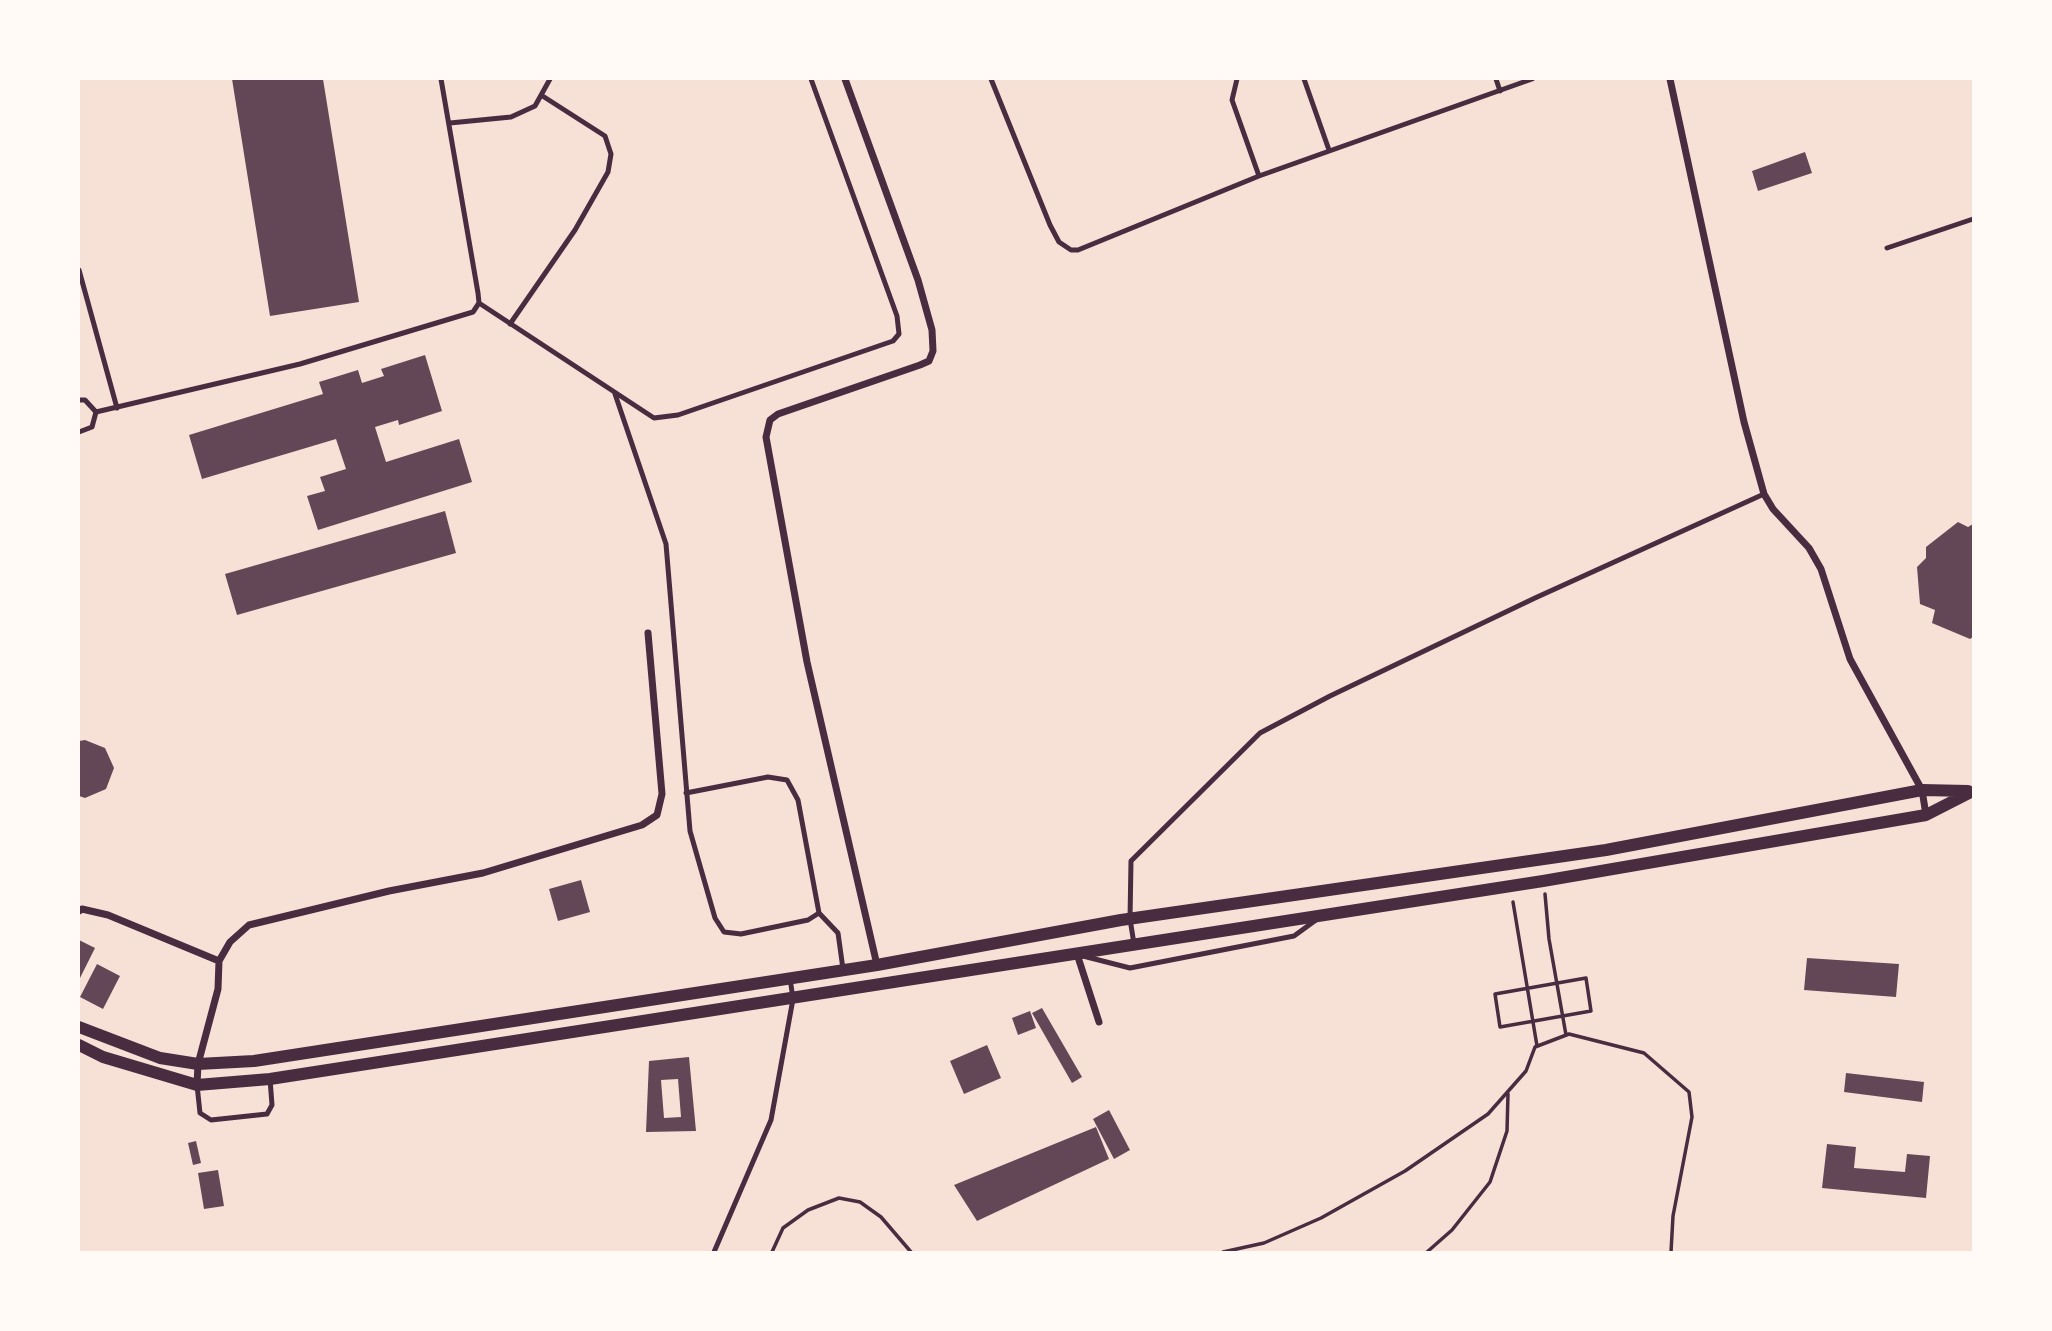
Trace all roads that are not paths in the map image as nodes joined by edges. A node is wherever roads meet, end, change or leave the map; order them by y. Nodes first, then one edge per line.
1 (441, 79) edge
2 (550, 79) edge
3 (811, 79) edge
4 (845, 79) edge
5 (991, 79) edge
6 (1237, 79) edge
7 (1304, 79) edge
8 (1496, 79) edge
9 (1532, 79) edge
10 (1670, 79) edge
11 (1500, 91) junction
12 (541, 95) junction
13 (450, 123) junction
14 (1329, 150) junction
15 (1259, 176) junction
16 (1973, 219) edge
17 (1887, 248) dead end
18 (79, 270) edge
19 (479, 303) junction
20 (510, 324) junction
21 (615, 394) junction
22 (79, 400) edge
23 (117, 408) junction
24 (96, 412) junction
25 (79, 432) edge
26 (1764, 494) junction
27 (648, 633) dead end
28 (1922, 790) junction
29 (1972, 791) edge
30 (686, 793) junction
31 (1926, 815) junction
32 (79, 911) edge
33 (819, 913) junction
34 (1321, 916) junction
35 (1130, 919) junction
36 (1135, 945) junction
37 (1077, 954) junction
38 (219, 961) junction
39 (877, 965) junction
40 (843, 970) junction
41 (790, 978) junction
42 (793, 999) junction
43 (1099, 1022) dead end
44 (79, 1027) edge
45 (79, 1045) edge
46 (198, 1065) junction
47 (270, 1079) junction
48 (197, 1085) junction
49 (714, 1252) edge

1 - 13 lane
2 - 12 lane
3 - 21 lane
4 - 39 street
5 - 15 lane
6 - 15 lane
7 - 14 lane
8 - 11 lane
9 - 11 lane
10 - 26 street
11 - 14 lane
12 - 13 lane
12 - 20 lane
13 - 19 lane
14 - 15 lane
16 - 17 lane
18 - 23 lane
19 - 20 lane
19 - 23 lane
20 - 21 lane
21 - 30 lane
22 - 24 lane
23 - 24 lane
24 - 25 lane
26 - 28 street
26 - 35 lane
27 - 38 street
28 - 29 street
28 - 31 street
28 - 35 street
29 - 31 street
30 - 33 lane
30 - 33 lane
31 - 34 street
32 - 38 street
33 - 40 lane
34 - 36 street
34 - 37 lane
35 - 36 lane
35 - 39 street
36 - 37 street
37 - 42 street
37 - 43 street
38 - 46 street
39 - 40 street
40 - 41 street
41 - 42 lane
41 - 46 street
42 - 47 street
42 - 49 lane
44 - 46 street
45 - 48 street
46 - 48 street
47 - 48 street
47 - 48 lane

